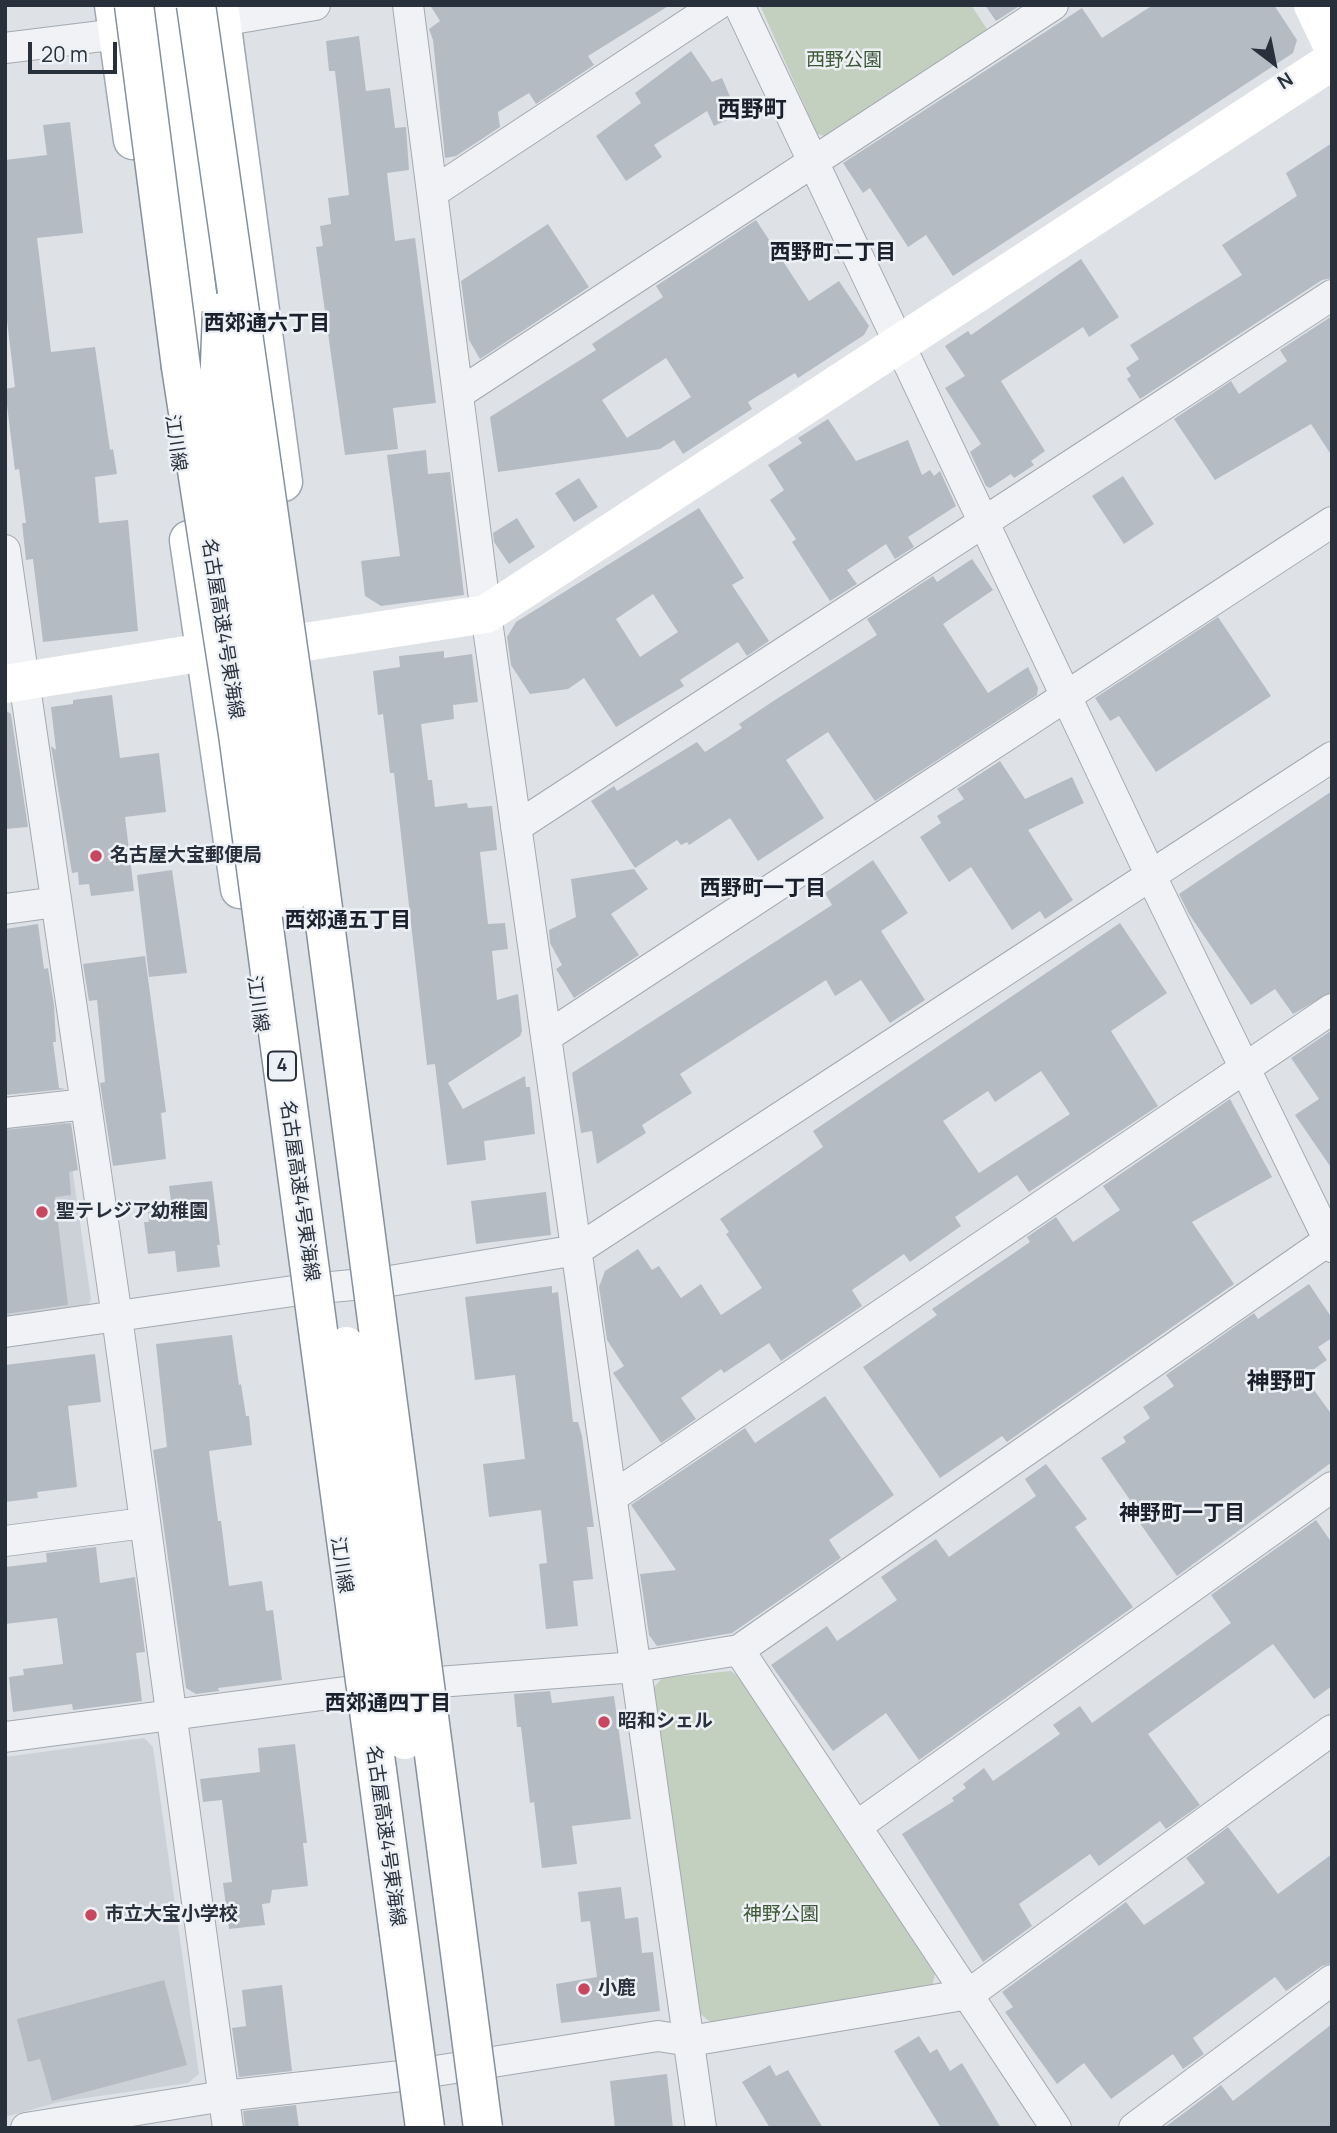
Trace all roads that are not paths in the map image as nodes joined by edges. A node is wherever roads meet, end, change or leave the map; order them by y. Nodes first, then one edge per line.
1 (162, 5) edge
2 (179, 5) edge
3 (315, 5) edge
4 (408, 5) edge
5 (717, 5) edge
6 (739, 5) edge
7 (1053, 5) edge
8 (1313, 5) edge
9 (212, 11) edge
10 (122, 15) edge
11 (1332, 45) edge
12 (5, 48) edge
13 (1332, 61) edge
14 (814, 162) junction
15 (432, 193) junction
16 (1332, 295) edge
17 (900, 344) junction
18 (181, 366) junction
19 (458, 394) junction
20 (984, 522) junction
21 (1332, 522) edge
22 (5, 550) edge
23 (486, 614) junction
24 (305, 642) junction
25 (205, 652) junction
26 (15, 682) edge
27 (1066, 696) junction
28 (1332, 757) edge
29 (516, 827) junction
30 (1151, 876) junction
31 (56, 902) junction
32 (5, 909) edge
33 (1332, 1009) edge
34 (546, 1037) junction
35 (1245, 1068) junction
36 (86, 1104) junction
37 (5, 1113) edge
38 (1331, 1242) edge
39 (577, 1250) junction
40 (384, 1282) junction
41 (300, 1290) junction
42 (117, 1317) junction
43 (5, 1332) edge
44 (1332, 1487) edge
45 (612, 1497) junction
46 (144, 1523) junction
47 (5, 1541) edge
48 (740, 1650) junction
49 (636, 1667) junction
50 (438, 1682) junction
51 (360, 1690) junction
52 (170, 1716) junction
53 (1332, 1730) edge
54 (5, 1737) edge
55 (857, 1826) junction
56 (445, 1848) junction
57 (1332, 1980) edge
58 (969, 1994) junction
59 (690, 2040) junction
60 (489, 2062) junction
61 (410, 2075) junction
62 (224, 2096) junction
63 (26, 2128) edge
64 (228, 2128) edge
65 (417, 2128) edge
66 (425, 2128) edge
67 (483, 2128) edge
68 (498, 2128) edge
69 (701, 2128) edge
70 (1056, 2128) edge
71 (1134, 2128) edge

1 - 18 main road
2 - 56 main road, bridge
3 - 9 street
4 - 15 street
5 - 15 street
6 - 14 street
7 - 14 street
8 - 11 main road
9 - 24 main road
9 - 56 main road, bridge
10 - 12 street
10 - 18 main road, 名古屋高速4号東海線 / 4, bridge
10 - 25 main road, 江川線
13 - 17 main road
14 - 17 street
14 - 19 street
15 - 19 street
16 - 20 street
17 - 20 street
17 - 23 main road
18 - 66 main road, 名古屋高速4号東海線 / 4, bridge
19 - 23 street
20 - 27 street
20 - 29 street
21 - 27 street
22 - 26 street
23 - 24 main road
23 - 29 street
24 - 25 main road
24 - 40 main road
25 - 26 main road
25 - 41 main road, 江川線
26 - 31 street
27 - 30 street
27 - 34 street
28 - 30 street
29 - 34 street
30 - 35 street
30 - 39 street
31 - 32 street
31 - 36 street
33 - 35 street
34 - 39 street
35 - 38 street
35 - 45 street
36 - 37 street
36 - 42 street
38 - 48 street
39 - 40 street
39 - 45 street
40 - 41 street
40 - 50 main road
41 - 42 street
41 - 51 main road, 江川線
42 - 43 street
42 - 46 street
44 - 55 street
45 - 49 street
46 - 47 street
46 - 52 street
48 - 49 street
48 - 55 street
49 - 50 street
49 - 59 street
50 - 60 main road
51 - 52 street
51 - 61 main road, 江川線
52 - 54 street
52 - 62 street
53 - 58 street
55 - 58 street
56 - 67 main road, bridge
57 - 71 street
58 - 59 street
58 - 70 street
59 - 60 street
59 - 69 street
60 - 61 street
60 - 68 main road
61 - 62 street
61 - 65 main road, 江川線
62 - 63 street
62 - 64 street

